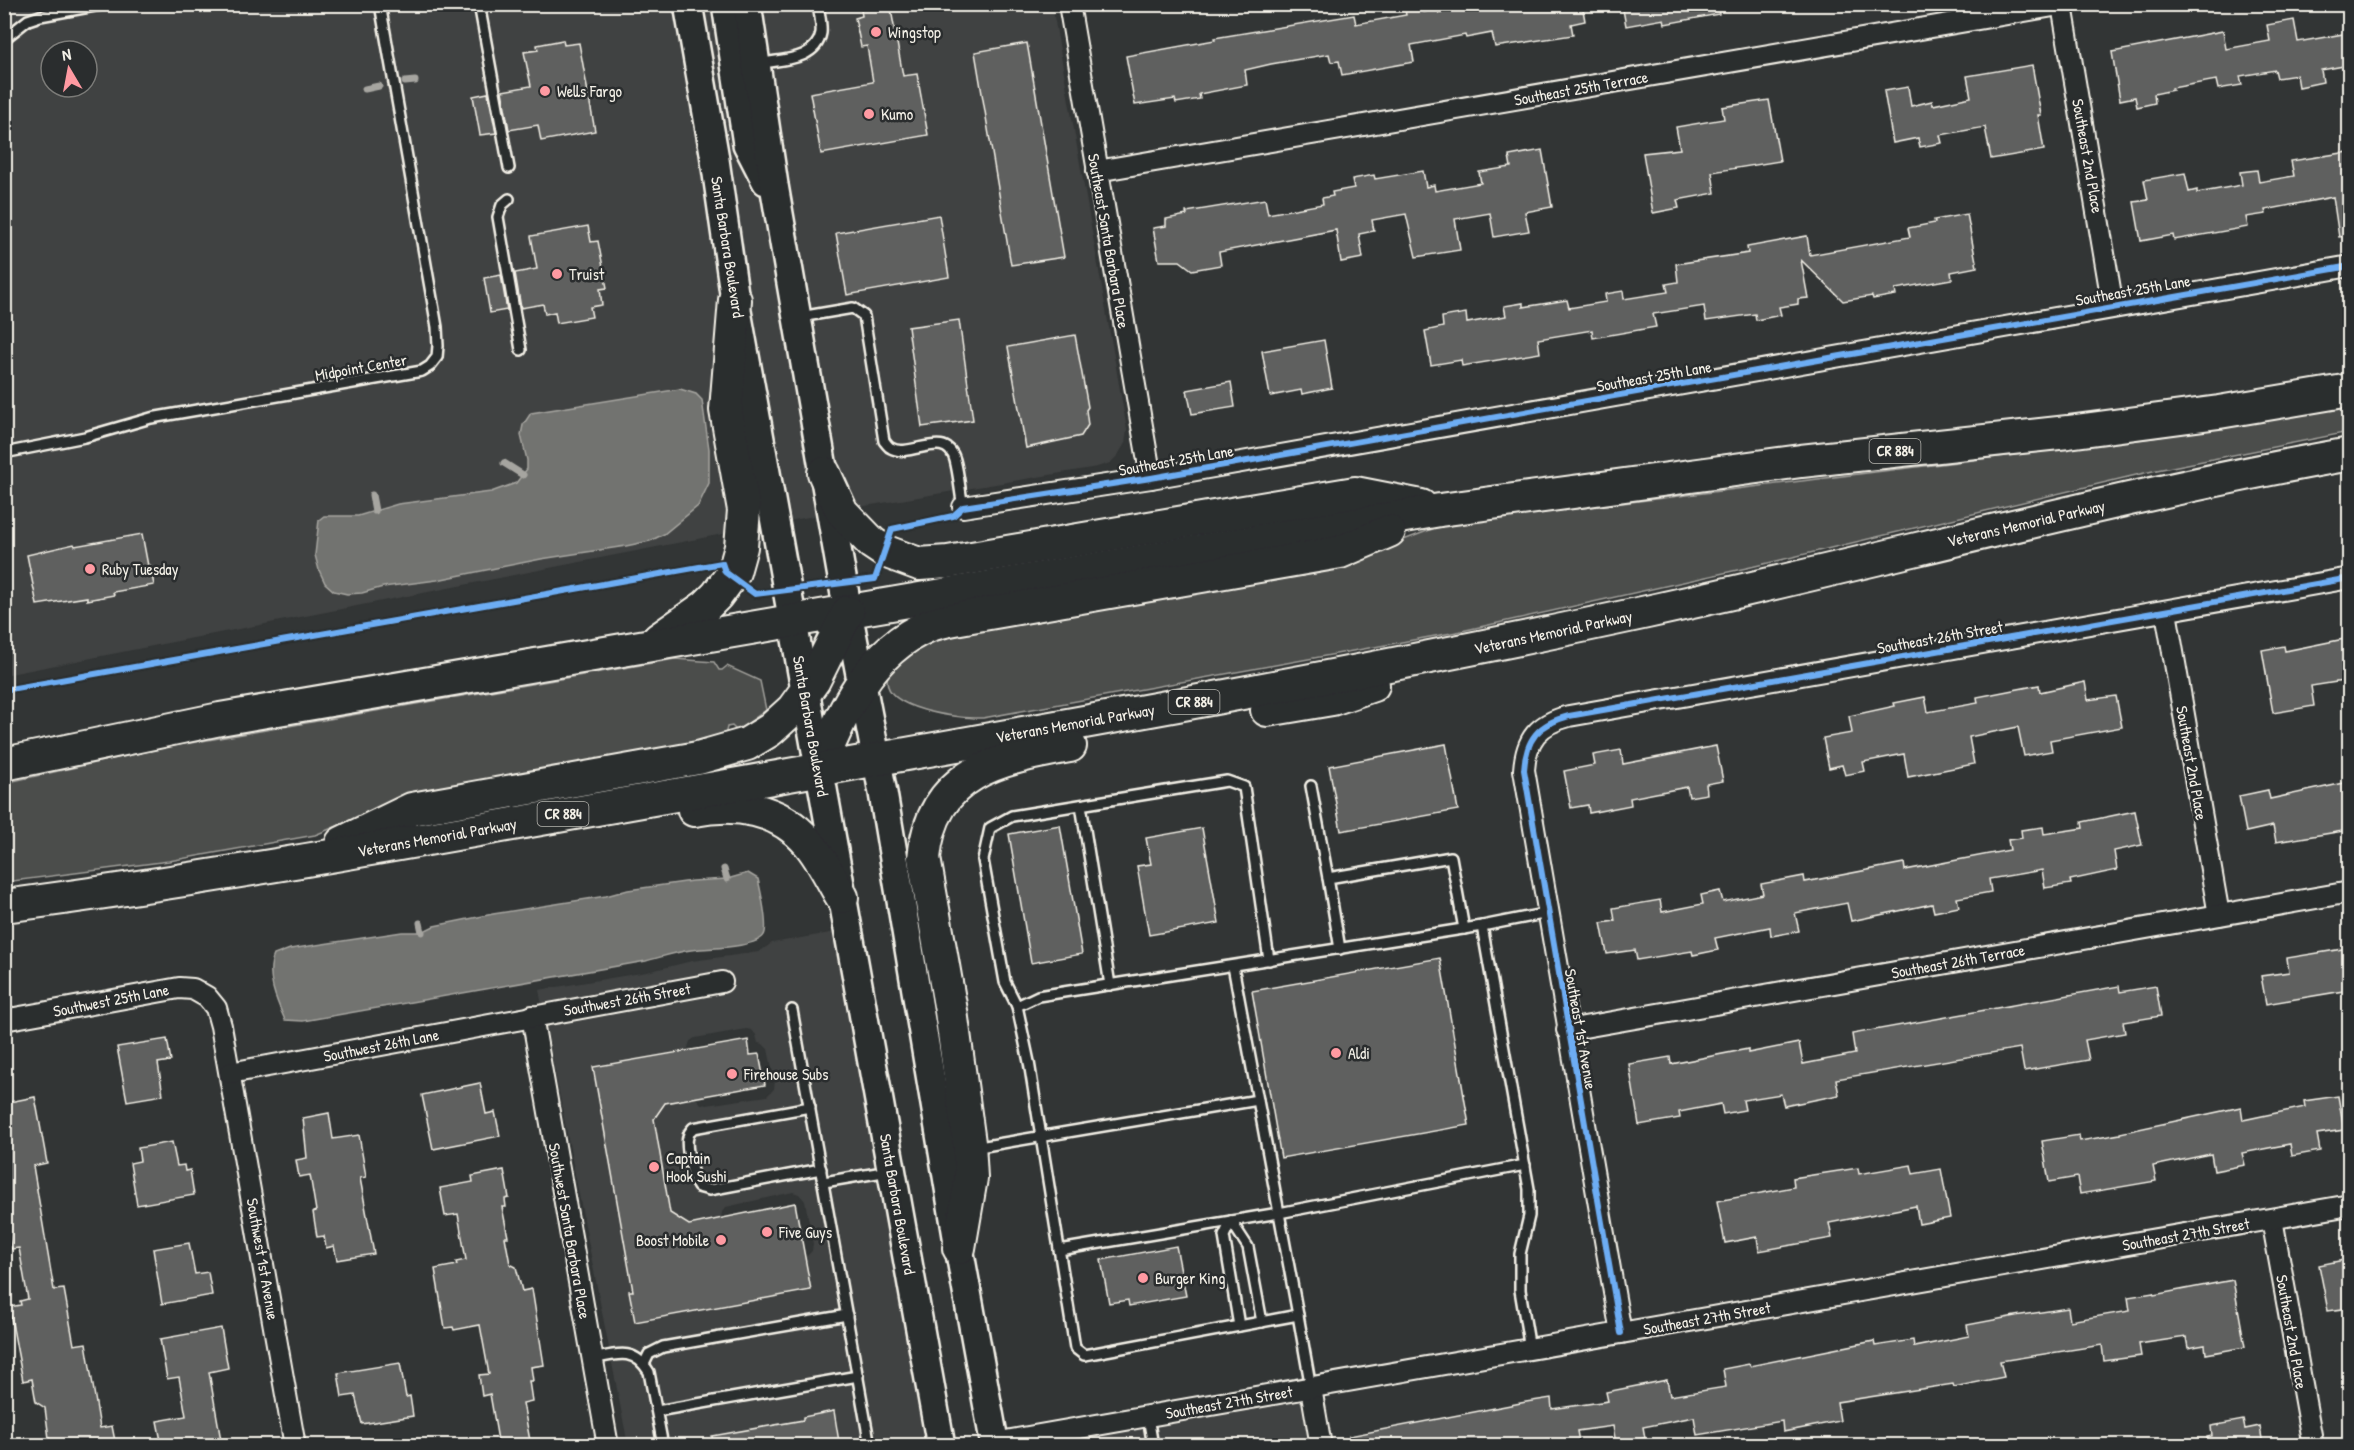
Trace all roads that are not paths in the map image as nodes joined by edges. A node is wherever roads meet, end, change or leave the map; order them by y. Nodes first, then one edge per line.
1 (106, 4) edge
2 (380, 4) edge
3 (479, 4) edge
4 (688, 4) edge
5 (726, 4) edge
6 (747, 4) edge
7 (818, 4) edge
8 (1069, 4) edge
9 (2064, 5) edge
10 (4, 39) edge
11 (756, 65) junction
12 (509, 168) dead end
13 (1097, 171) junction
14 (509, 199) dead end
15 (778, 204) junction
16 (2349, 266) edge
17 (735, 300) junction
18 (2113, 308) junction
19 (797, 317) junction
20 (521, 350) dead end
21 (2349, 390) edge
22 (4, 453) edge
23 (2349, 454) edge
24 (824, 472) junction
25 (1151, 478) junction
26 (963, 507) joint
27 (1440, 510) junction
28 (2349, 578) edge
29 (848, 612) junction
30 (2166, 612) junction
31 (792, 620) junction
32 (1510, 640) junction
33 (652, 643) junction
34 (862, 684) junction
35 (805, 693) junction
36 (1538, 731) joint
37 (876, 760) junction
38 (4, 764) edge
39 (818, 770) junction
40 (1311, 786) dead end
41 (1081, 805) junction
42 (308, 859) junction
43 (247, 870) junction
44 (1328, 878) junction
45 (128, 888) junction
46 (2349, 892) edge
47 (842, 897) junction
48 (4, 906) edge
49 (1548, 913) junction
50 (2219, 915) junction
51 (4, 924) edge
52 (1482, 926) junction
53 (1464, 929) junction
54 (1340, 949) junction
55 (1269, 960) junction
56 (1233, 966) junction
57 (722, 982) dead end
58 (1110, 985) junction
59 (1017, 1006) junction
60 (792, 1010) dead end
61 (532, 1016) junction
62 (4, 1020) edge
63 (1567, 1030) junction
64 (230, 1073) junction
65 (1258, 1100) junction
66 (810, 1107) junction
67 (1041, 1137) junction
68 (956, 1149) junction
69 (1525, 1165) junction
70 (821, 1169) junction
71 (892, 1170) junction
72 (824, 1182) junction
73 (2349, 1205) edge
74 (1279, 1213) junction
75 (2272, 1219) junction
76 (1231, 1221) junction
77 (959, 1248) joint
78 (1059, 1250) junction
79 (847, 1315) junction
80 (1298, 1315) junction
81 (1262, 1322) junction
82 (1239, 1326) junction
83 (1621, 1333) junction
84 (1530, 1350) junction
85 (593, 1359) junction
86 (644, 1364) junction
87 (858, 1376) junction
88 (1311, 1388) junction
89 (657, 1411) junction
90 (1148, 1417) junction
91 (995, 1444) edge
92 (295, 1446) edge
93 (608, 1446) edge
94 (663, 1446) edge
95 (870, 1446) edge
96 (941, 1446) edge
97 (1153, 1446) edge
98 (1321, 1446) edge
99 (2313, 1446) edge

1 - 10 lane
2 - 22 lane, Midpoint Center
3 - 12 lane
4 - 17 main road, Santa Barbara Boulevard
5 - 15 main road
6 - 11 main road
7 - 11 lane
8 - 13 street, Southeast Santa Barbara Place
9 - 13 street, Southeast 25th Terrace
9 - 18 street, Southeast 2nd Place
11 - 15 main road
13 - 25 street, Southeast Santa Barbara Place
14 - 20 lane
15 - 19 main road
16 - 18 street, Southeast 25th Lane
17 - 31 main road, Santa Barbara Boulevard
17 - 33 highway
18 - 25 street, Southeast 25th Lane
19 - 24 main road
19 - 26 lane
21 - 27 highway, CR 884
23 - 32 highway, Veterans Memorial Parkway / CR 884
24 - 27 highway
24 - 29 main road
25 - 26 street, Southeast 25th Lane
27 - 29 highway, CR 884
27 - 34 highway
28 - 30 street, Southeast 26th Street
29 - 31 highway, CR 884
29 - 34 main road
29 - 35 highway
30 - 36 street, Southeast 26th Street
30 - 50 street, Southeast 2nd Place
31 - 33 highway, CR 884
31 - 35 main road, Santa Barbara Boulevard
32 - 37 highway, Veterans Memorial Parkway / CR 884
32 - 68 highway
33 - 38 highway, CR 884
34 - 37 main road
34 - 39 highway
35 - 39 main road, Santa Barbara Boulevard
35 - 42 highway
36 - 49 street, Southeast 1st Avenue
37 - 39 highway, Veterans Memorial Parkway / CR 884
37 - 68 main road
39 - 42 highway, Veterans Memorial Parkway / CR 884
39 - 47 main road, Santa Barbara Boulevard
40 - 44 lane
41 - 55 lane
41 - 58 lane
41 - 59 lane
42 - 43 highway, Veterans Memorial Parkway / CR 884
43 - 45 highway, Veterans Memorial Parkway / CR 884
43 - 47 highway
44 - 53 lane
44 - 54 lane
45 - 48 highway, Veterans Memorial Parkway / CR 884
45 - 51 highway
46 - 50 street, Southeast 26th Terrace
47 - 71 main road, Santa Barbara Boulevard
49 - 52 lane
49 - 63 street, Southeast 1st Avenue
50 - 63 street, Southeast 26th Terrace
52 - 53 lane
52 - 69 lane
53 - 54 lane
54 - 55 lane
55 - 56 lane
56 - 58 lane
56 - 65 lane
57 - 61 street, Southwest 26th Street
58 - 59 lane
59 - 67 lane
60 - 66 lane
61 - 64 street, Southwest 26th Lane
61 - 85 street, Southwest Santa Barbara Place
62 - 64 street, Southwest 25th Lane
63 - 83 street, Southeast 1st Avenue
64 - 92 street, Southwest 1st Avenue
65 - 67 lane
65 - 74 lane
66 - 70 lane
66 - 70 lane
67 - 68 lane
67 - 78 lane
68 - 77 highway
69 - 74 lane
69 - 84 lane
70 - 72 lane
71 - 72 lane
71 - 96 main road, Santa Barbara Boulevard
72 - 79 lane
73 - 75 street, Southeast 27th Street
74 - 76 lane
74 - 80 lane
75 - 83 street, Southeast 27th Street
75 - 99 street, Southeast 2nd Place
76 - 78 lane
76 - 81 lane
76 - 82 lane
77 - 91 main road
78 - 82 lane
79 - 86 lane
79 - 87 lane
80 - 81 lane
80 - 88 lane
81 - 82 lane
83 - 84 street, Southeast 27th Street
84 - 88 street, Southeast 27th Street
85 - 86 lane
85 - 93 street, Southwest Santa Barbara Place
86 - 89 lane
87 - 89 lane
87 - 95 lane
88 - 90 street, Southeast 27th Street
88 - 98 street
89 - 94 lane
90 - 91 street, Southeast 27th Street
90 - 97 lane

